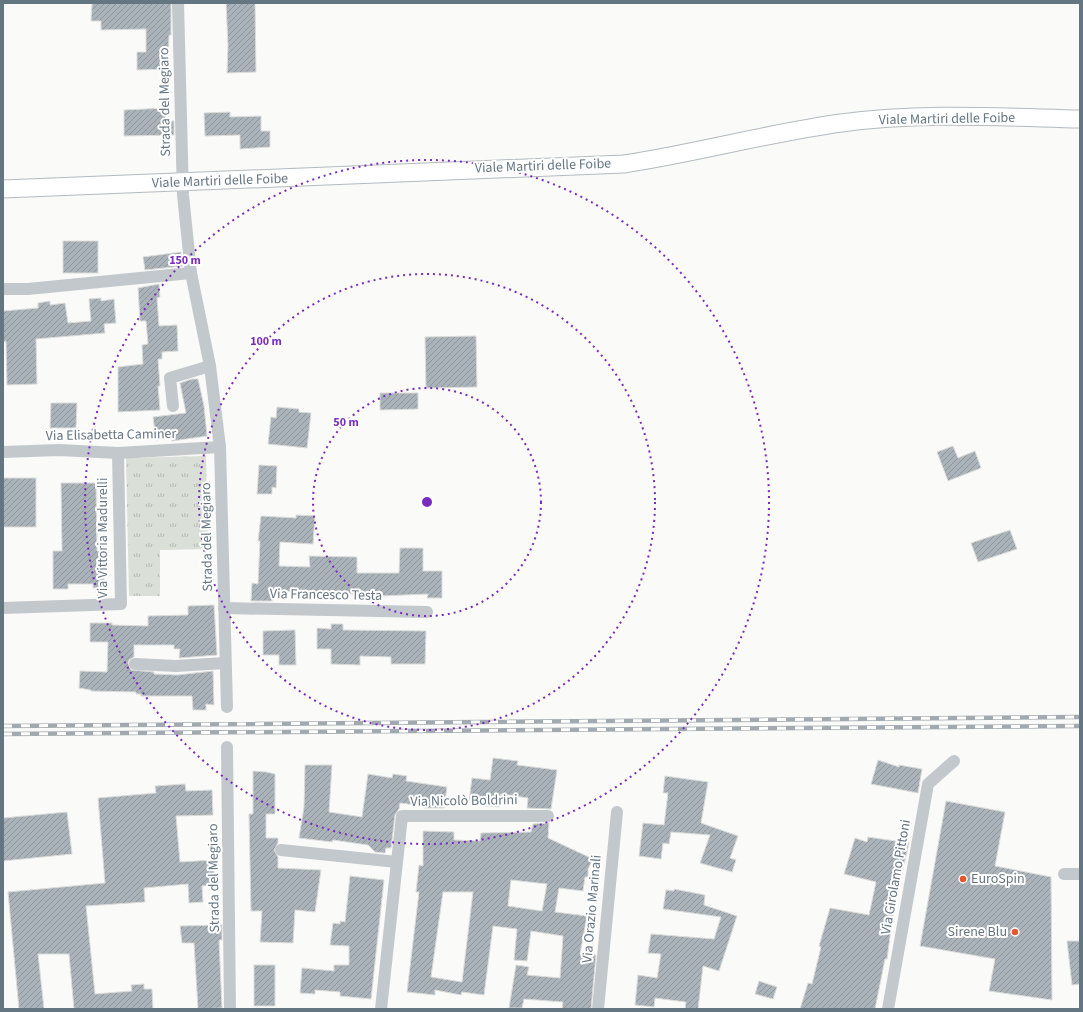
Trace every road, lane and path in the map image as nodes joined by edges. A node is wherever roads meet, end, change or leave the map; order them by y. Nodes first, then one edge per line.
1 (178, 3) edge
2 (1080, 120) edge
3 (182, 182) junction
4 (3, 188) edge
5 (191, 272) junction
6 (3, 290) edge
7 (210, 366) junction
8 (173, 406) dead end
9 (220, 447) junction
10 (3, 452) edge
11 (118, 453) junction
12 (3, 608) edge
13 (224, 608) junction
14 (427, 612) dead end
15 (224, 663) junction
16 (135, 664) dead end
17 (227, 707) dead end
18 (227, 747) dead end
19 (954, 761) dead end
20 (617, 812) dead end
21 (548, 816) dead end
22 (281, 850) dead end
23 (397, 862) junction
24 (1064, 874) dead end
25 (1080, 874) edge
26 (230, 1009) edge
27 (381, 1009) edge
28 (598, 1009) edge
29 (888, 1009) edge

1 - 3 street, Strada del Megiaro
2 - 3 street, Viale Martiri delle Foibe
3 - 4 street, Viale Martiri delle Foibe
3 - 5 street, Strada del Megiaro
5 - 6 street
5 - 7 street, Strada del Megiaro
7 - 8 street
7 - 9 street, Strada del Megiaro
9 - 11 street, Via Elisabetta Caminer
9 - 13 street, Strada del Megiaro
10 - 11 street, Via Elisabetta Caminer
11 - 12 street, Via Vittoria Madurelli
13 - 14 street, Via Francesco Testa
13 - 15 street, Strada del Megiaro
15 - 16 street
15 - 17 street, Strada del Megiaro
18 - 26 street, Strada del Megiaro
19 - 29 street, Via Girolamo Pittoni
20 - 28 street, Via Orazio Marinali
21 - 23 street, Via Nicolò Boldrini
22 - 23 street
23 - 27 street, Via Nicolò Boldrini
24 - 25 street

